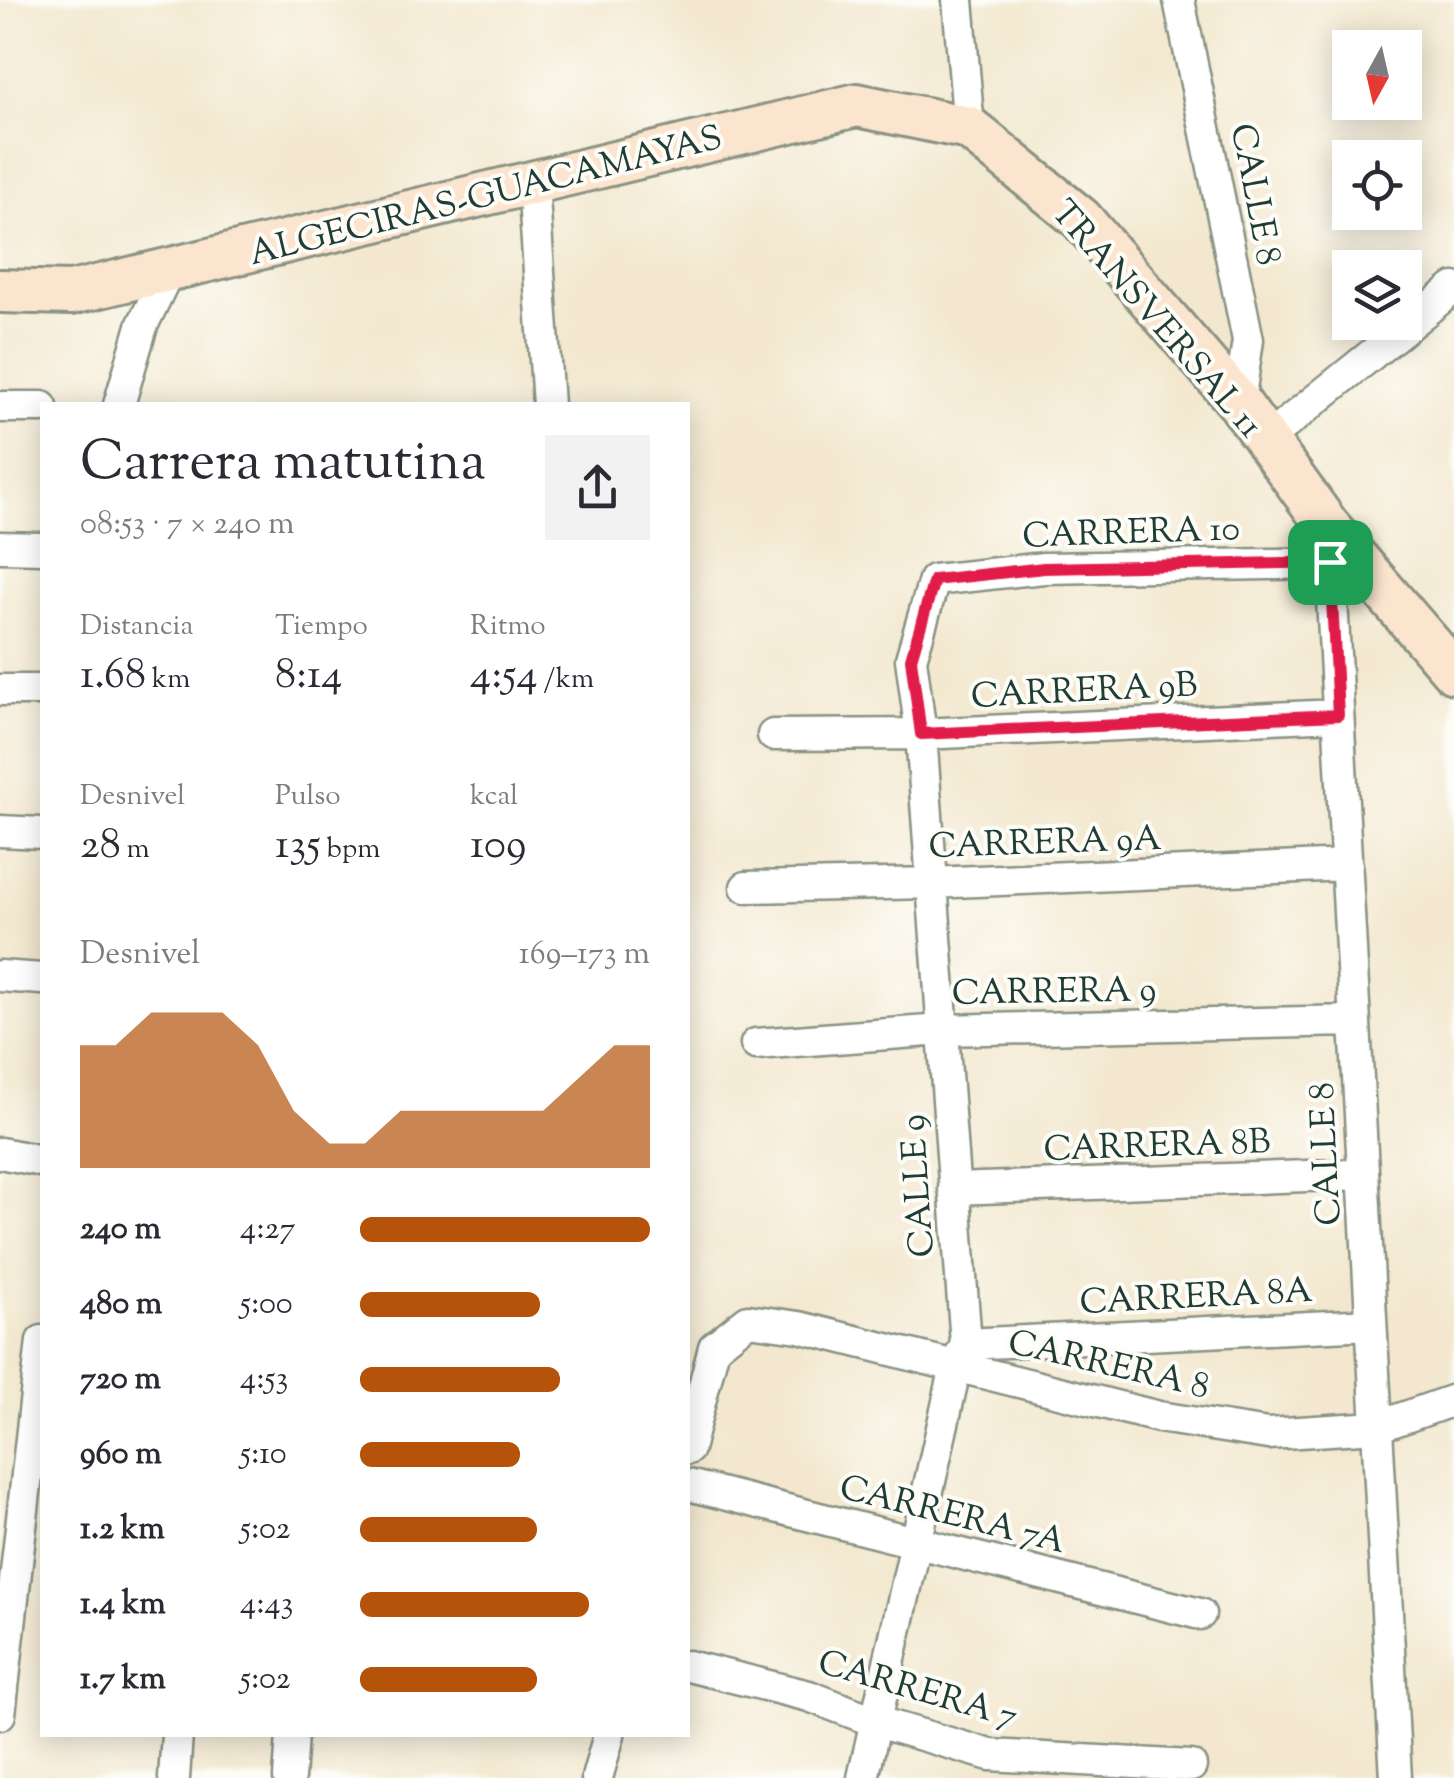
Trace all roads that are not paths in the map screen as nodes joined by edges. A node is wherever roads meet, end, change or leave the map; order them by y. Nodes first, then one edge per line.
1 (958, 0) edge
2 (1180, 0) edge
3 (968, 128) junction
4 (534, 182) junction
5 (169, 270) junction
6 (1454, 288) edge
7 (0, 291) edge
8 (120, 402) edge
9 (548, 402) edge
10 (1240, 403) junction
11 (0, 407) edge
12 (40, 407) edge
13 (1266, 440) junction
14 (1329, 544) junction
15 (0, 547) edge
16 (40, 548) edge
17 (934, 580) joint
18 (1454, 672) edge
19 (0, 690) edge
20 (40, 690) edge
21 (1338, 715) junction
22 (921, 734) junction
23 (773, 735) dead end
24 (0, 832) edge
25 (40, 833) edge
26 (1346, 865) junction
27 (931, 883) junction
28 (746, 887) dead end
29 (0, 976) edge
30 (40, 979) edge
31 (1355, 1021) junction
32 (942, 1030) junction
33 (756, 1044) dead end
34 (0, 1153) edge
35 (40, 1161) edge
36 (1363, 1174) junction
37 (954, 1188) junction
38 (1371, 1324) junction
39 (40, 1355) edge
40 (961, 1355) junction
41 (1454, 1400) edge
42 (1377, 1427) junction
43 (690, 1441) edge
44 (24, 1467) edge
45 (690, 1486) edge
46 (914, 1542) junction
47 (1200, 1614) dead end
48 (690, 1666) edge
49 (0, 1714) edge
50 (874, 1721) junction
51 (178, 1737) edge
52 (292, 1737) edge
53 (608, 1737) edge
54 (1190, 1766) dead end
55 (174, 1778) edge
56 (289, 1778) edge
57 (597, 1778) edge
58 (864, 1778) edge
59 (1396, 1778) edge

1 - 3 street
2 - 10 street, CALLE 8
3 - 4 street, ALGECIRAS-GUACAMAYAS
3 - 10 street, TRANSVERSAL 11
4 - 5 street, ALGECIRAS-GUACAMAYAS
4 - 9 street
5 - 7 street, ALGECIRAS-GUACAMAYAS
5 - 8 street
6 - 13 street
10 - 13 street, TRANSVERSAL 11
11 - 12 street
13 - 14 street, TRANSVERSAL 11
14 - 17 street, CARRERA 10
14 - 18 street, TRANSVERSAL 11
14 - 21 street, CALLE 8
15 - 16 street
17 - 22 street, CALLE 9
19 - 20 street
21 - 22 street, CARRERA 9B
21 - 26 street, CALLE 8
22 - 23 street, CARRERA 9B
22 - 27 street, CALLE 9
24 - 25 street
26 - 27 street, CARRERA 9A
26 - 31 street, CALLE 8
27 - 28 street, CARRERA 9A
27 - 32 street, CALLE 9
29 - 30 street
31 - 32 street, CARRERA 9
31 - 36 street, CALLE 8
32 - 33 street, CARRERA 9
32 - 37 street, CALLE 9
34 - 35 street
36 - 37 street, CARRERA 8B
36 - 38 street, CALLE 8
37 - 40 street, CALLE 9
38 - 40 street, CARRERA 8A
38 - 42 street, CALLE 8
39 - 44 street
40 - 42 street, CARRERA 8
40 - 43 street, CARRERA 8
40 - 46 street, CALLE 9
41 - 42 street, CARRERA 8
42 - 59 street, CALLE 8
44 - 49 street
45 - 46 street, CARRERA 7A
46 - 47 street, CARRERA 7A
46 - 50 street, CALLE 9
48 - 50 street, CARRERA 7
50 - 54 street, CARRERA 7
50 - 58 street, CALLE 9
51 - 55 street
52 - 56 street
53 - 57 street

